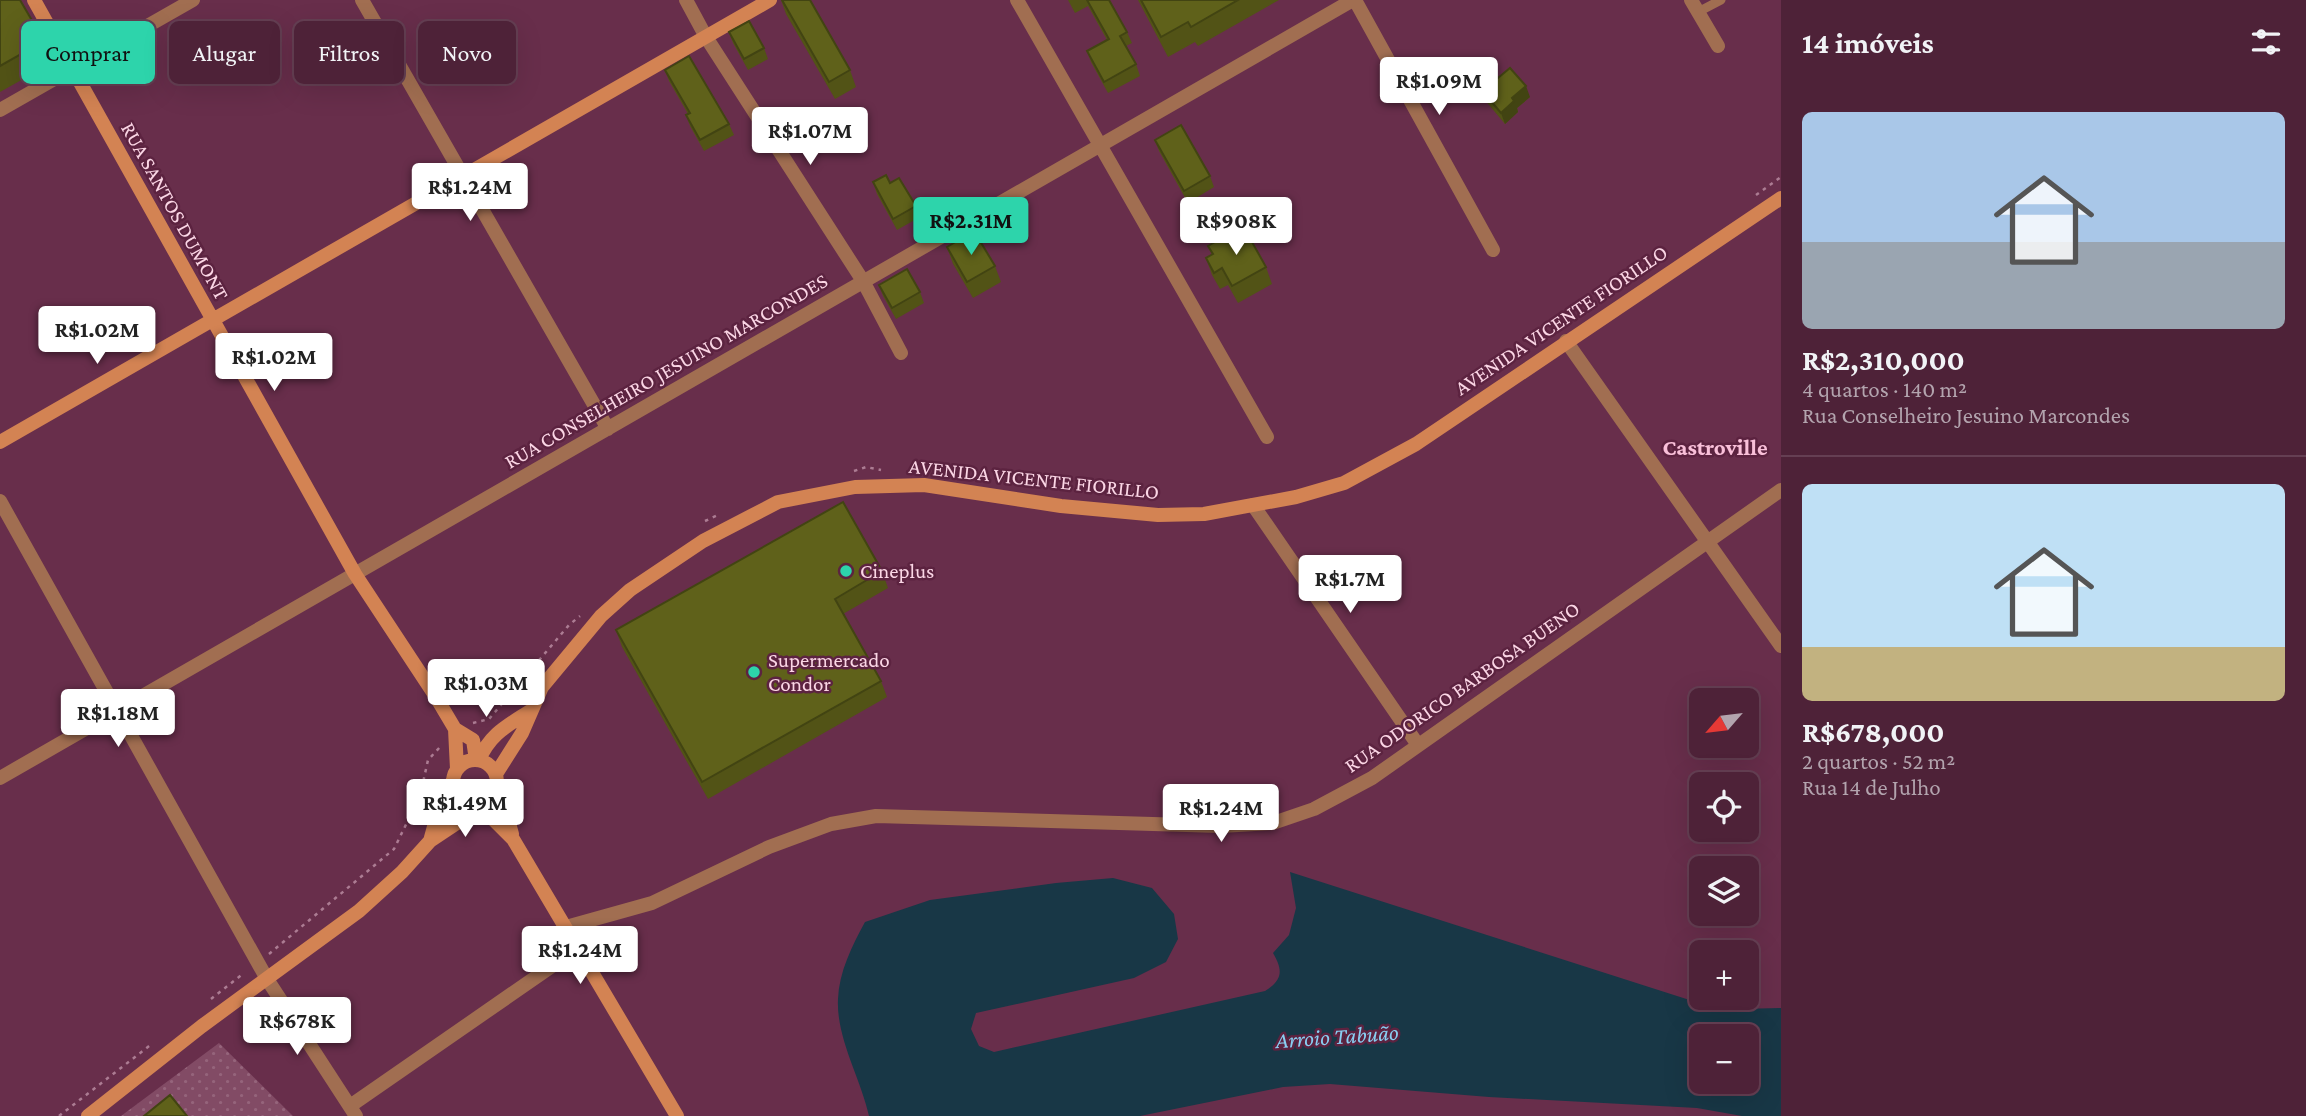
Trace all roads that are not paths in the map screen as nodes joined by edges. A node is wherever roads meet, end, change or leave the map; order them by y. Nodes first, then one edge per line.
1 (34, 0) edge
2 (193, 0) edge
3 (362, 0) edge
4 (686, 0) edge
5 (770, 0) edge
6 (1017, 0) edge
7 (1354, 0) edge
8 (1721, 0) edge
9 (1694, 6) edge
10 (46, 21) edge
11 (155, 22) edge
12 (706, 37) junction
13 (1718, 46) dead end
14 (46, 84) edge
15 (80, 84) edge
16 (0, 110) edge
17 (1100, 145) junction
18 (463, 176) junction
19 (1781, 198) edge
20 (1493, 250) dead end
21 (863, 281) junction
22 (212, 320) junction
23 (1566, 341) junction
24 (901, 353) dead end
25 (608, 429) junction
26 (1267, 437) dead end
27 (0, 442) edge
28 (1781, 490) edge
29 (0, 501) edge
30 (1253, 505) junction
31 (1708, 541) junction
32 (355, 574) junction
33 (1781, 646) edge
34 (117, 711) junction
35 (530, 711) junction
36 (455, 729) junction
37 (1418, 745) junction
38 (477, 760) junction
39 (455, 775) junction
40 (0, 778) edge
41 (497, 779) junction
42 (478, 804) junction
43 (513, 839) junction
44 (430, 842) junction
45 (565, 927) junction
46 (578, 948) junction
47 (267, 979) junction
48 (353, 1111) edge
49 (88, 1116) edge
50 (677, 1116) edge

1 - 10 main road, RUA SANTOS DUMONT
2 - 11 street
3 - 18 street
4 - 12 street
5 - 12 main road
6 - 17 street
7 - 17 street, RUA CONSELHEIRO JESUINO MARCONDES
7 - 20 street
8 - 9 lane
9 - 13 street
12 - 18 main road
12 - 21 street
14 - 16 street
15 - 22 main road, RUA SANTOS DUMONT
17 - 21 street, RUA CONSELHEIRO JESUINO MARCONDES
17 - 26 street
18 - 22 main road
18 - 25 street
19 - 23 main road, AVENIDA VICENTE FIORILLO
21 - 24 street
21 - 25 street, RUA CONSELHEIRO JESUINO MARCONDES
22 - 27 main road
22 - 32 main road, RUA SANTOS DUMONT
23 - 30 main road, AVENIDA VICENTE FIORILLO
23 - 31 street
25 - 32 street, RUA CONSELHEIRO JESUINO MARCONDES
28 - 31 street, RUA ODORICO BARBOSA BUENO
29 - 34 street
30 - 35 main road, AVENIDA VICENTE FIORILLO
30 - 37 street
31 - 33 street
31 - 37 street, RUA ODORICO BARBOSA BUENO
32 - 34 street, RUA CONSELHEIRO JESUINO MARCONDES
32 - 36 main road, RUA SANTOS DUMONT
34 - 40 street, RUA CONSELHEIRO JESUINO MARCONDES
34 - 47 street
35 - 38 main road
35 - 41 main road, AVENIDA VICENTE FIORILLO
36 - 38 main road, RUA SANTOS DUMONT
36 - 39 main road
37 - 45 street, RUA ODORICO BARBOSA BUENO
38 - 39 main road
38 - 41 main road
39 - 42 main road
39 - 44 main road
41 - 42 main road
41 - 43 main road
42 - 43 main road
42 - 44 main road
43 - 45 main road
44 - 47 main road
45 - 46 main road
46 - 48 street
46 - 50 main road
47 - 48 street
47 - 49 main road

